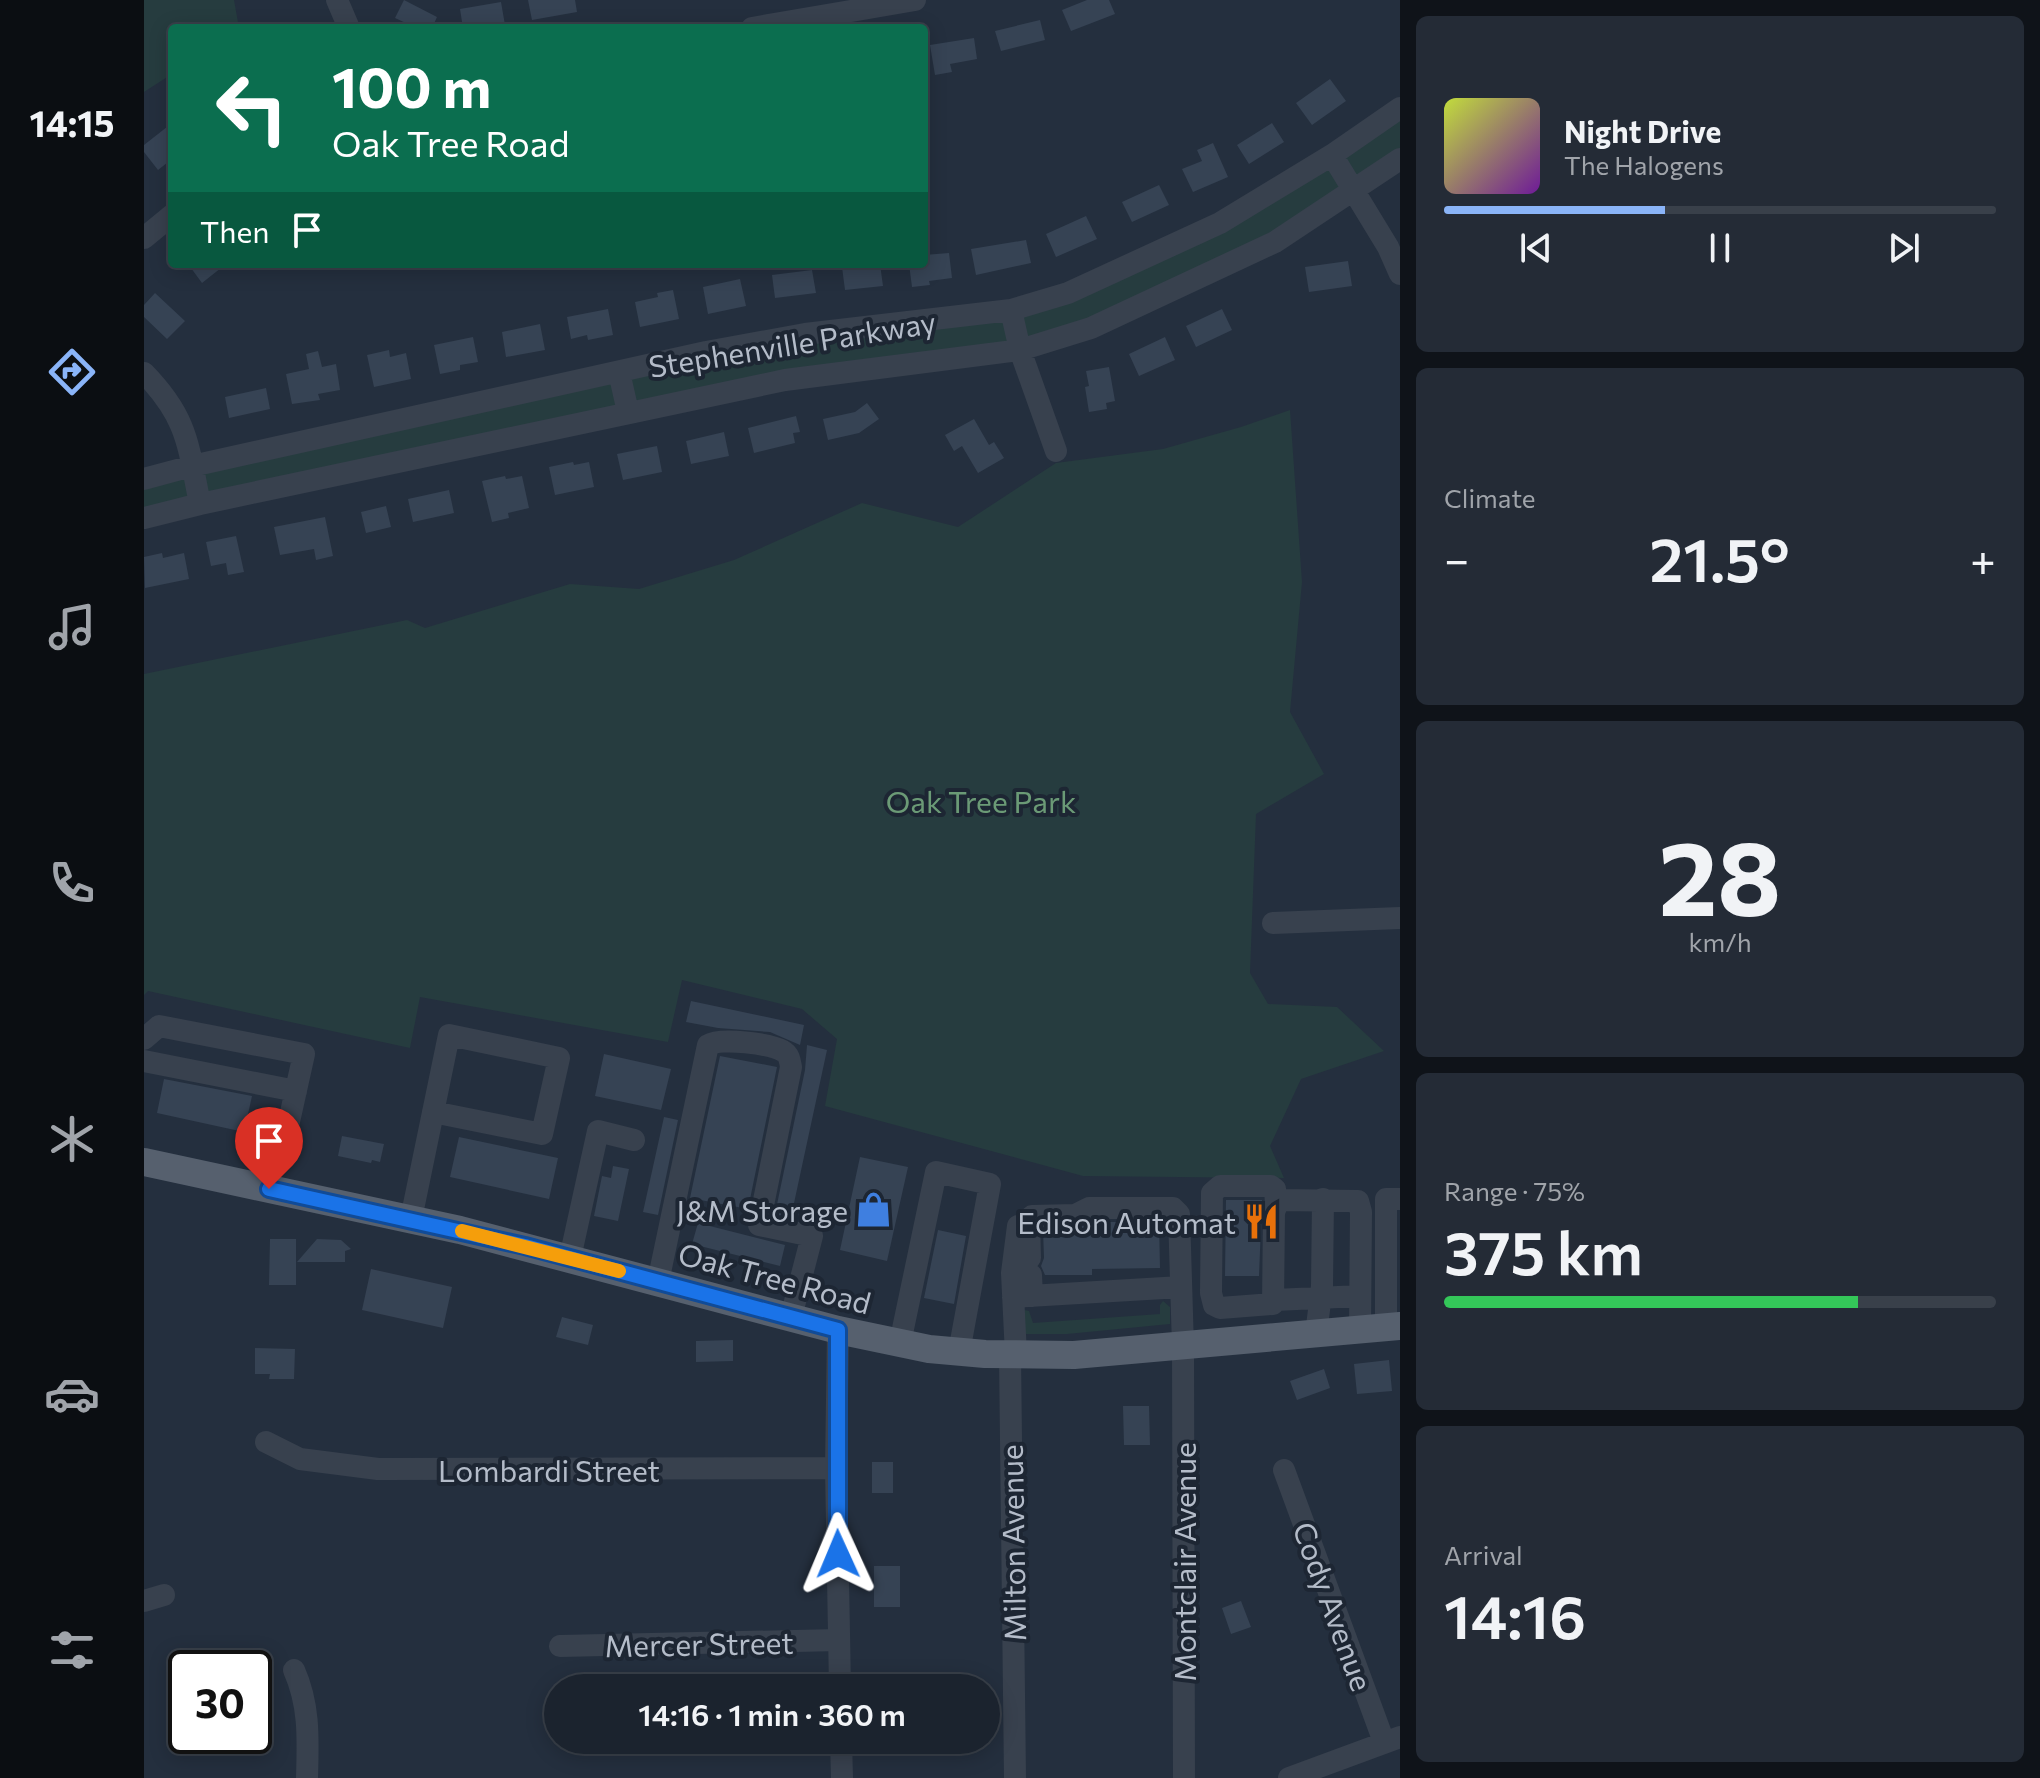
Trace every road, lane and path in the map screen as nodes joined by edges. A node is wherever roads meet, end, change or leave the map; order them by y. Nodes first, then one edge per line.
1 (337, 0) edge
2 (915, 0) edge
3 (347, 24) edge
4 (775, 24) edge
5 (1400, 108) edge
6 (1332, 155) junction
7 (1400, 159) edge
8 (1354, 191) junction
9 (168, 218) edge
10 (144, 238) edge
11 (1400, 274) edge
12 (1011, 310) junction
13 (1020, 350) junction
14 (619, 372) junction
15 (144, 373) edge
16 (628, 412) junction
17 (1056, 451) dead end
18 (192, 466) junction
19 (144, 479) edge
20 (200, 504) junction
21 (144, 518) edge
22 (1400, 918) edge
23 (1273, 923) dead end
24 (144, 1039) edge
25 (144, 1061) edge
26 (296, 1091) junction
27 (433, 1112) junction
28 (288, 1126) dead end
29 (634, 1140) dead end
30 (144, 1162) edge
31 (1323, 1199) junction
32 (1400, 1199) edge
33 (1276, 1204) junction
34 (1089, 1208) junction
35 (411, 1219) junction
36 (570, 1258) junction
37 (658, 1282) junction
38 (1024, 1283) junction
39 (1181, 1292) junction
40 (1360, 1296) junction
41 (1320, 1299) junction
42 (1267, 1304) junction
43 (1220, 1308) junction
44 (791, 1317) junction
45 (1382, 1328) edge
46 (838, 1330) junction
47 (1316, 1334) junction
48 (1261, 1339) junction
49 (900, 1343) junction
50 (1220, 1343) junction
51 (1183, 1347) junction
52 (959, 1352) junction
53 (1013, 1355) junction
54 (266, 1442) dead end
55 (836, 1468) junction
56 (1284, 1470) dead end
57 (839, 1640) junction
58 (560, 1646) dead end
59 (294, 1670) dead end
60 (840, 1674) edge
61 (1392, 1740) edge
62 (841, 1754) edge
63 (307, 1778) edge
64 (842, 1778) edge
65 (1015, 1778) edge
66 (1184, 1778) edge
67 (1289, 1778) edge

1 - 3 street
2 - 4 street
5 - 6 street, Stephenville Parkway
6 - 8 street
6 - 12 street, Stephenville Parkway
7 - 8 street, Stephenville Parkway
8 - 11 street
8 - 13 street, Stephenville Parkway
9 - 10 street
12 - 13 street
12 - 14 street, Stephenville Parkway
13 - 16 street, Stephenville Parkway
13 - 17 street
14 - 16 street
14 - 18 street, Stephenville Parkway
15 - 18 street
16 - 20 street, Stephenville Parkway
18 - 19 street, Stephenville Parkway
18 - 20 street
20 - 21 street, Stephenville Parkway
22 - 23 street
24 - 26 street
25 - 26 street
26 - 28 street
27 - 27 street
27 - 35 street
29 - 36 street
30 - 35 main road, Oak Tree Road
31 - 33 street
31 - 40 street
31 - 41 street
32 - 45 street
33 - 42 street
33 - 43 street
34 - 38 street
34 - 38 street
34 - 39 street, Montclair Avenue
35 - 36 main road, Oak Tree Road
36 - 37 main road, Oak Tree Road
37 - 44 main road, Oak Tree Road
37 - 44 street
38 - 39 street
38 - 53 street, Milton Avenue
39 - 51 street, Montclair Avenue
40 - 41 street
40 - 45 street
41 - 42 street
41 - 47 street
42 - 43 street
42 - 48 street
43 - 50 street
44 - 46 main road, Oak Tree Road
45 - 47 main road, Oak Tree Road
46 - 49 main road, Oak Tree Road
46 - 55 street
47 - 48 main road, Oak Tree Road
48 - 50 main road, Oak Tree Road
49 - 52 main road, Oak Tree Road
49 - 52 street
50 - 51 main road, Oak Tree Road
51 - 53 main road, Oak Tree Road
51 - 66 street, Montclair Avenue
52 - 53 main road, Oak Tree Road
53 - 65 street, Milton Avenue
54 - 55 street, Lombardi Street
55 - 57 street
56 - 61 street, Cody Avenue
57 - 58 street, Mercer Street
57 - 60 street
59 - 63 street
61 - 67 street
62 - 64 street

